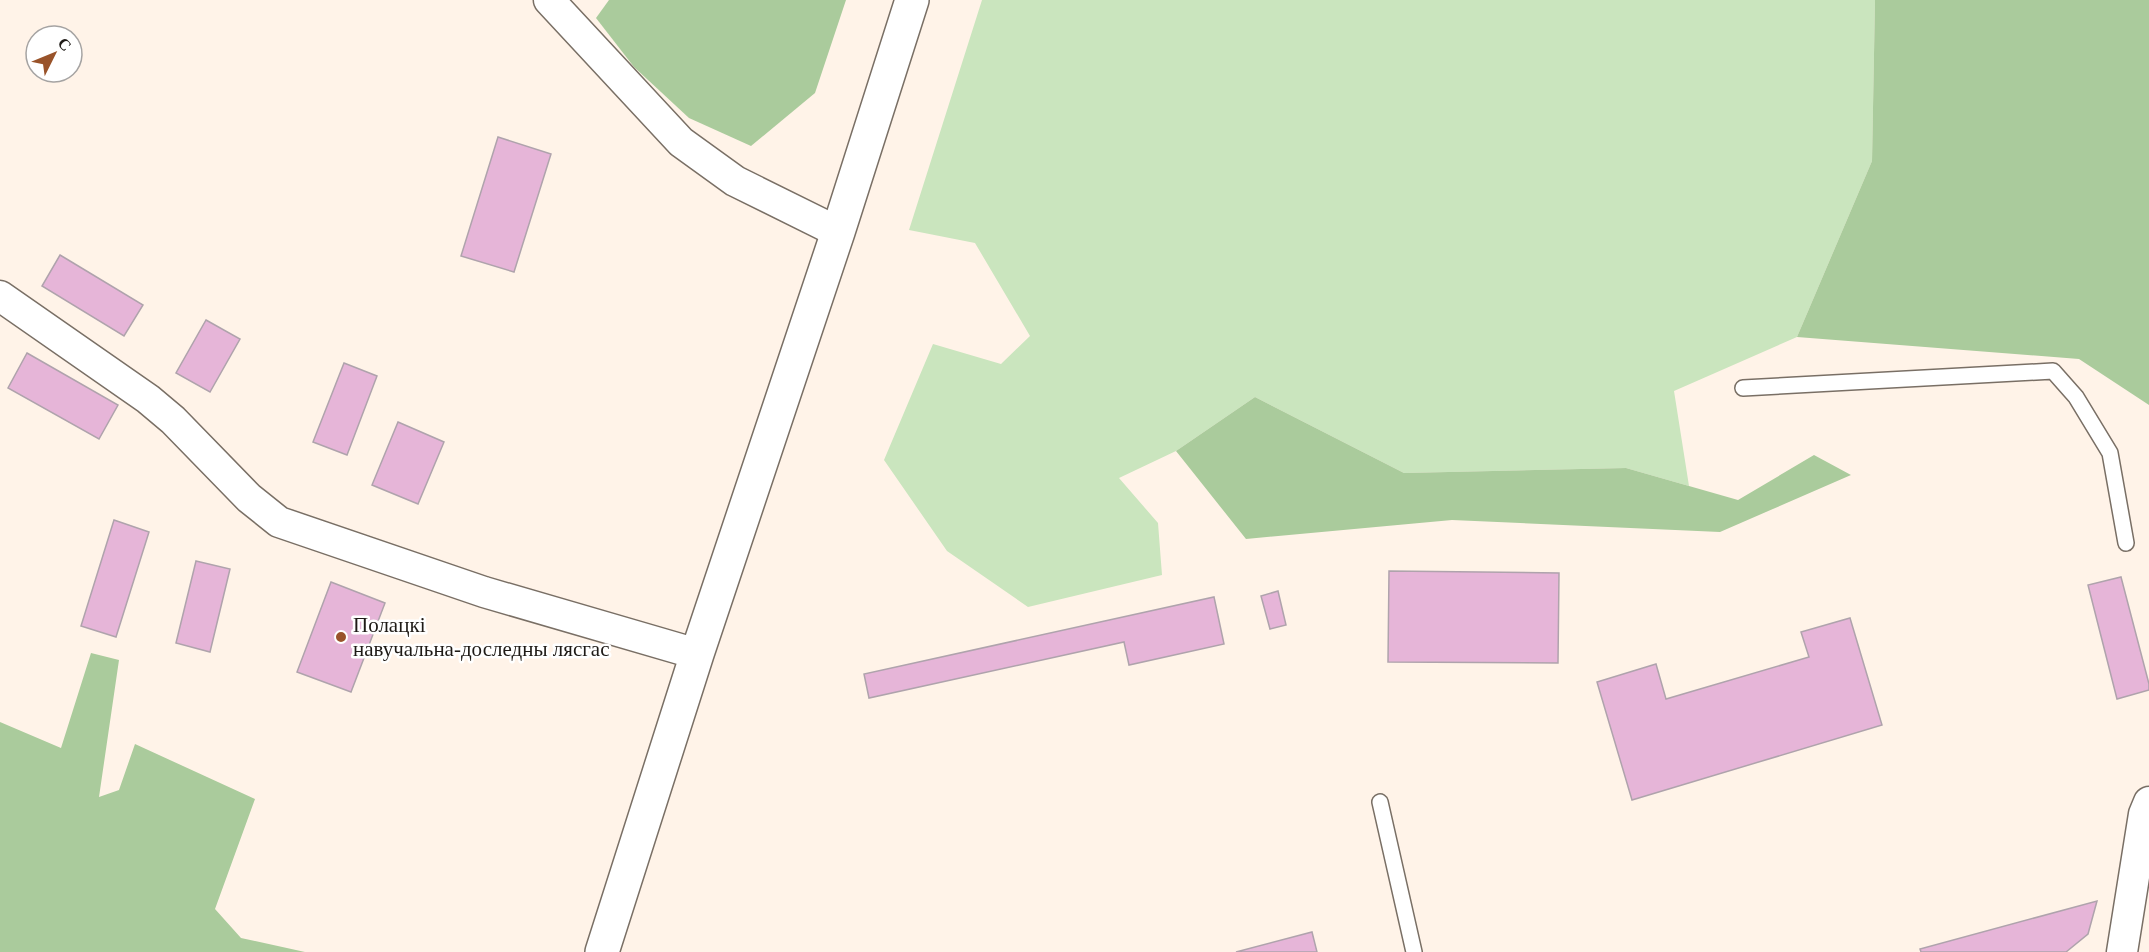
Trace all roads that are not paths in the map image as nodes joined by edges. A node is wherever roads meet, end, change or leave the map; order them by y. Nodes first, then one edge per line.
1 (549, 0) edge
2 (912, 0) edge
3 (838, 232) junction
4 (0, 296) edge
5 (1743, 388) dead end
6 (2126, 543) dead end
7 (697, 654) junction
8 (1380, 802) dead end
9 (2149, 802) edge
10 (602, 952) edge
11 (1414, 952) edge
12 (2122, 952) edge

1 - 3 street
2 - 3 main road
3 - 7 main road
4 - 7 street
5 - 6 lane
7 - 10 main road
8 - 11 lane
9 - 12 street

